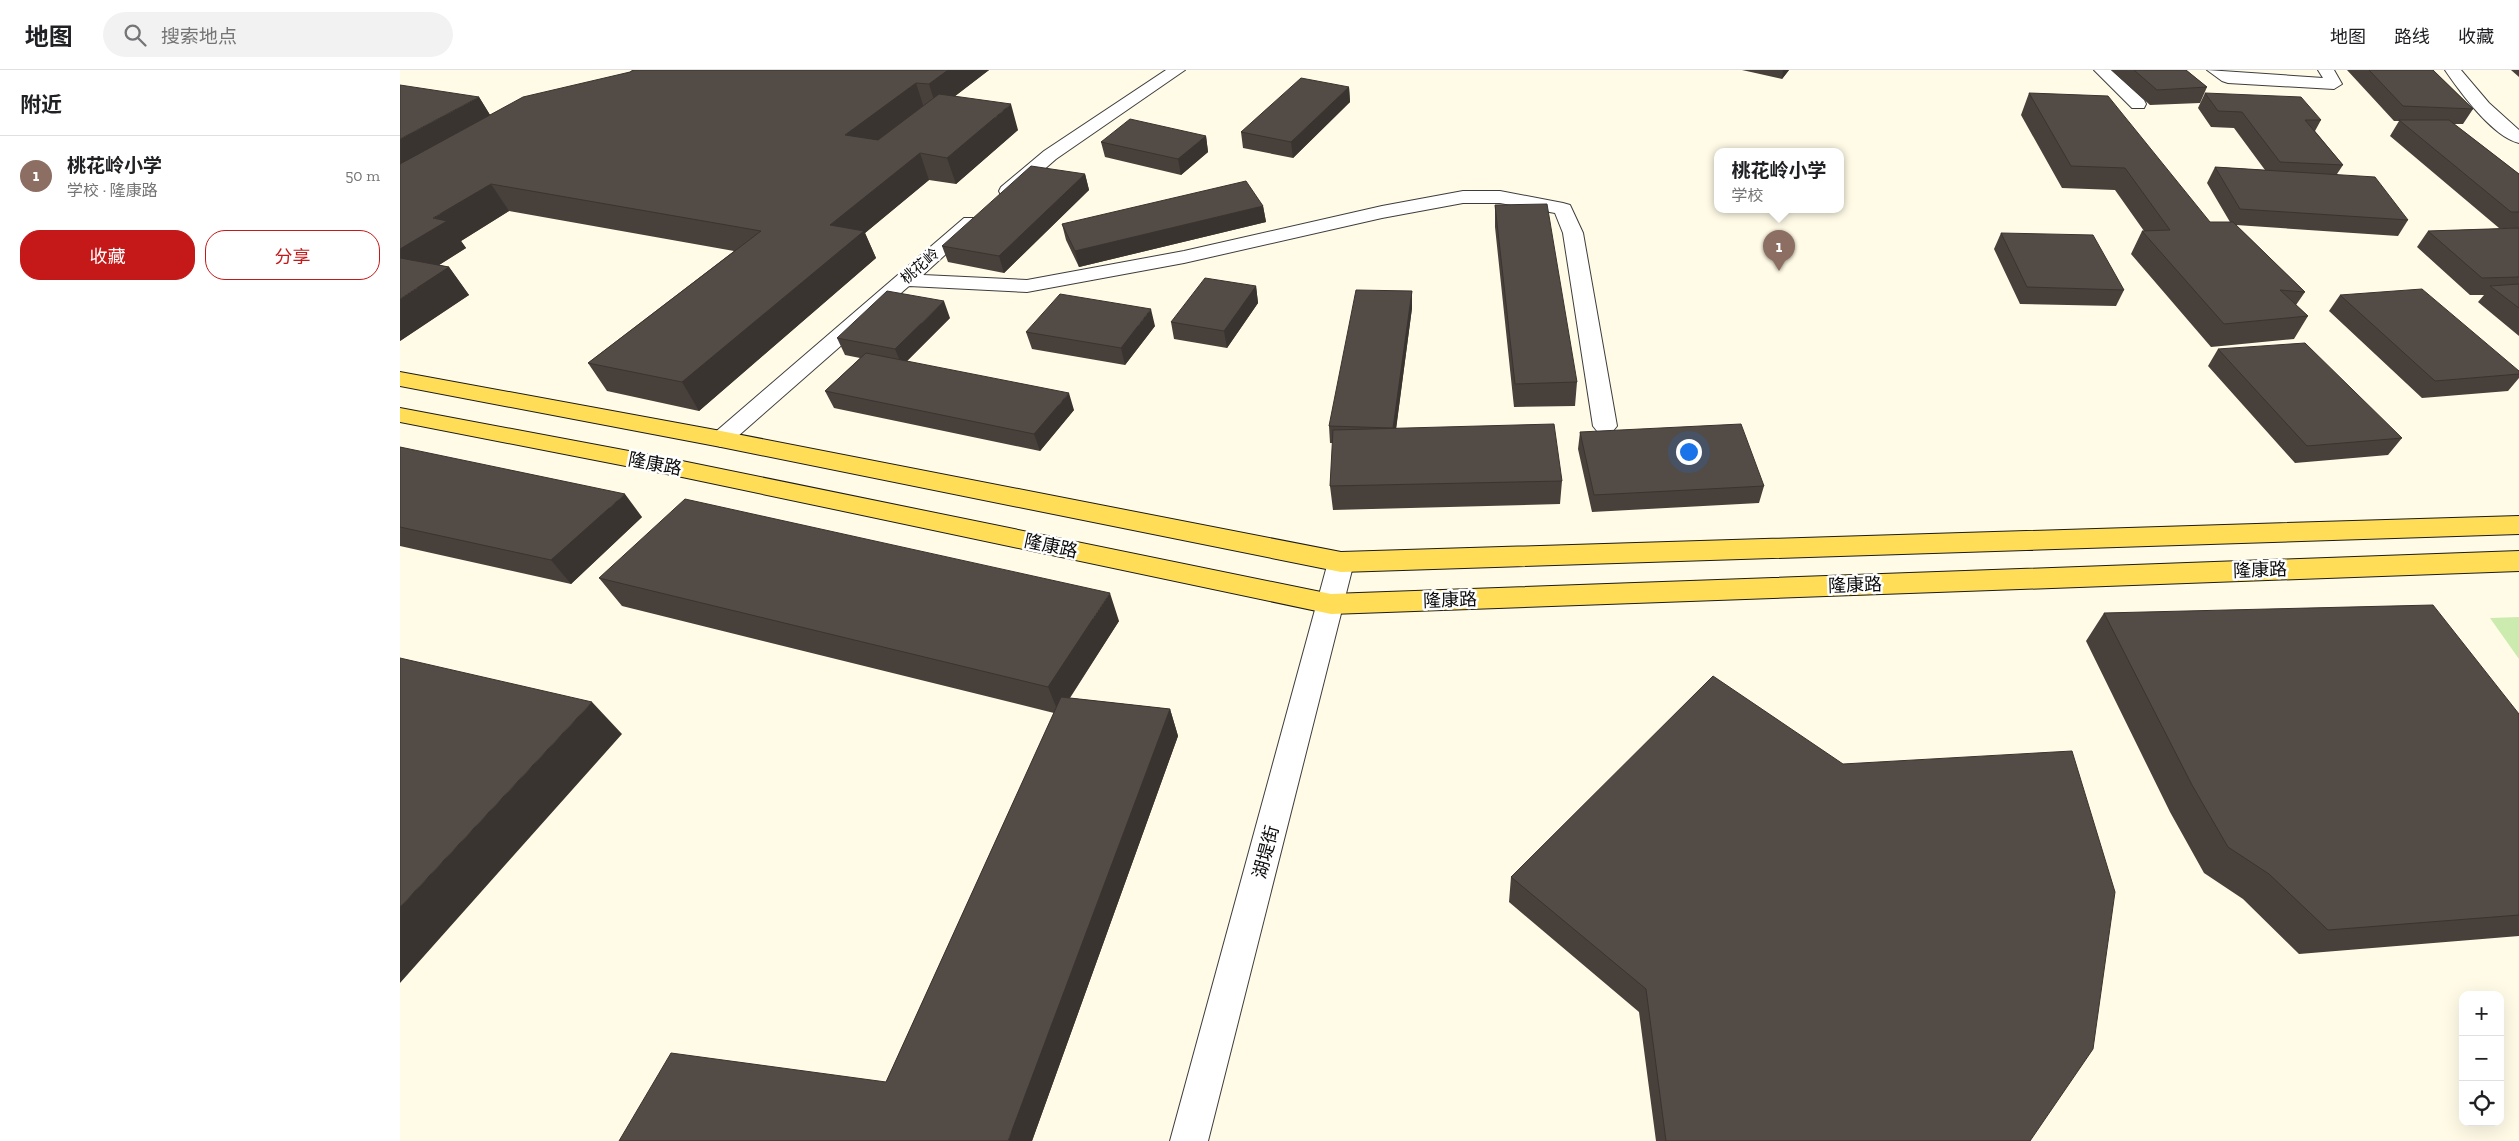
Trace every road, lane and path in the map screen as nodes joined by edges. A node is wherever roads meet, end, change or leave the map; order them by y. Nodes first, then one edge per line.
1 (1177, 70) edge
2 (2102, 70) edge
3 (2215, 70) edge
4 (2326, 70) edge
5 (2453, 70) edge
6 (2138, 104) dead end
7 (2519, 138) edge
8 (904, 280) junction
9 (400, 379) edge
10 (400, 415) edge
11 (1604, 426) dead end
12 (721, 439) junction
13 (2519, 525) edge
14 (2519, 561) edge
15 (1341, 562) junction
16 (1331, 604) junction
17 (1189, 1141) edge

1 - 8 street, 桃花岭
2 - 6 street
3 - 4 street
5 - 7 street
8 - 11 street
8 - 12 street, 桃花岭
9 - 12 main road, 隆康路
10 - 16 main road, 隆康路
12 - 15 main road, 隆康路
13 - 15 main road, 隆康路
14 - 16 main road, 隆康路
15 - 16 street, 湖堤街
16 - 17 street, 湖堤街

